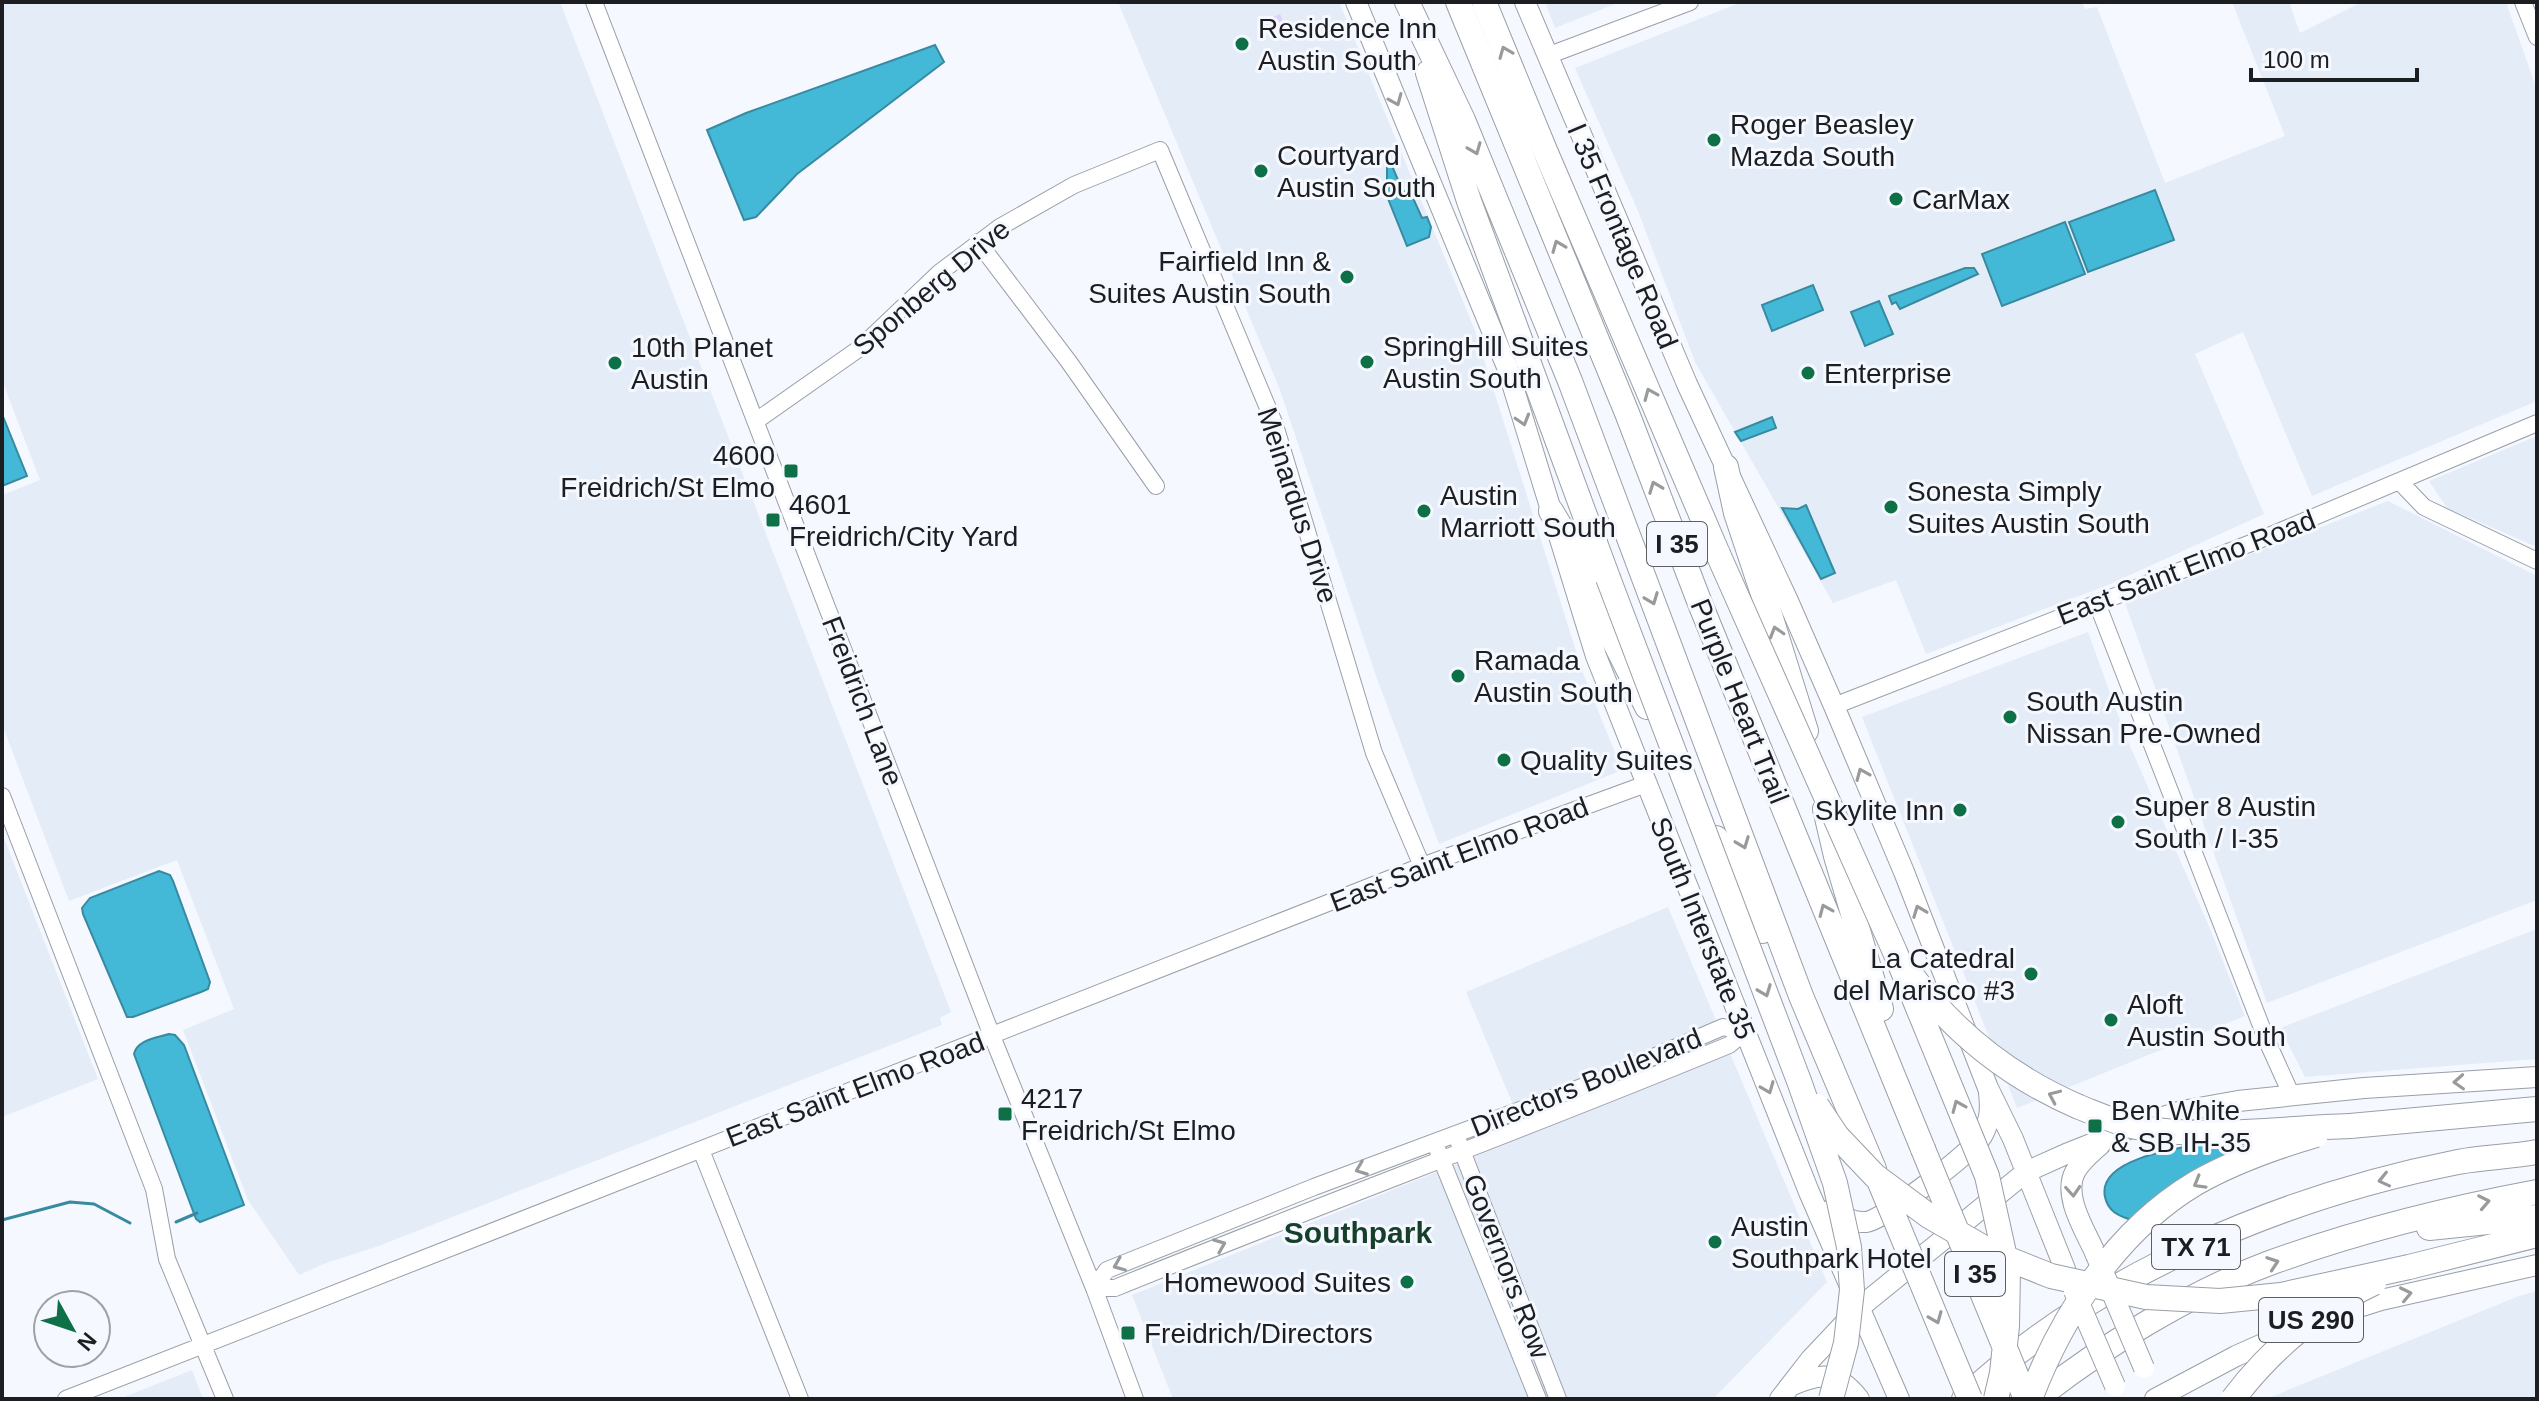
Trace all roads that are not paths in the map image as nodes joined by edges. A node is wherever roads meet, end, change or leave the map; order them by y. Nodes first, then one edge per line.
1 (594, 2) edge
2 (1356, 2) edge
3 (1407, 2) edge
4 (1458, 2) edge
5 (1484, 2) edge
6 (1525, 2) edge
7 (1690, 2) edge
8 (2523, 2) edge
9 (2537, 37) edge
10 (1547, 56) junction
11 (1160, 150) joint
12 (978, 242) junction
13 (756, 421) junction
14 (2537, 423) edge
15 (1726, 467) junction
16 (2400, 482) junction
17 (1156, 486) dead end
18 (1551, 511) junction
19 (2537, 561) edge
20 (2097, 603) junction
21 (1834, 706) junction
22 (1646, 784) junction
23 (2, 796) edge
24 (1422, 866) junction
25 (1895, 952) junction
26 (1801, 996) junction
27 (1745, 1032) junction
28 (992, 1036) junction
29 (2537, 1077) edge
30 (1799, 1081) junction
31 (1899, 1085) junction
32 (1988, 1088) junction
33 (1598, 1090) junction
34 (2291, 1094) junction
35 (2537, 1109) edge
36 (2350, 1126) junction
37 (1456, 1134) junction
38 (2537, 1134) edge
39 (2109, 1136) junction
40 (1434, 1142) junction
41 (701, 1150) junction
42 (1462, 1151) junction
43 (2537, 1152) edge
44 (1441, 1159) junction
45 (2460, 1162) junction
46 (2026, 1172) junction
47 (1809, 1192) junction
48 (2537, 1192) edge
49 (2537, 1217) edge
50 (2537, 1235) edge
51 (2355, 1237) junction
52 (2537, 1265) edge
53 (2409, 1267) junction
54 (1094, 1288) junction
55 (1859, 1308) junction
56 (203, 1345) junction
57 (2184, 1387) edge
58 (1784, 1393) edge
59 (2118, 1393) edge
60 (66, 1399) edge
61 (225, 1399) edge
62 (800, 1399) edge
63 (1135, 1399) edge
64 (1538, 1399) edge
65 (1558, 1399) edge
66 (1831, 1399) edge
67 (1859, 1399) edge
68 (1899, 1399) edge
69 (1967, 1399) edge
70 (1996, 1399) edge
71 (2028, 1399) edge
72 (2036, 1399) edge
73 (2155, 1399) edge
74 (2233, 1399) edge

1 - 13 street, Freidrich Lane
2 -> 18 main road, South Interstate 35
3 -> 26 highway, Purple Heart Trail / I 35
3 -> 30 highway, bridge
31 -> 4 highway, Purple Heart Trail / I 35
25 -> 5 highway, bridge
6 - 10 main road, I 35 Frontage Road
7 - 10 street
8 - 9 street
10 - 15 main road, I 35 Frontage Road
11 - 12 street, Sponberg Drive
11 - 24 street, Meinardus Drive
12 - 13 street, Sponberg Drive
12 - 17 street
13 - 28 street, Freidrich Lane
14 - 16 street, East Saint Elmo Road
15 - 21 main road
31 -> 15 highway
16 - 19 street
16 - 20 street, East Saint Elmo Road
18 - 22 main road, South Interstate 35
18 - 26 highway
20 - 21 street, East Saint Elmo Road
20 - 34 street
32 -> 21 main road
22 - 24 street, East Saint Elmo Road
22 - 27 main road, South Interstate 35
23 - 56 street
24 - 28 street, East Saint Elmo Road
36 -> 25 highway, bridge
70 -> 25 highway, bridge
26 -> 69 highway, Purple Heart Trail / I 35, bridge
27 - 33 street, Directors Boulevard
27 -> 47 main road, South Interstate 35
28 - 41 street, East Saint Elmo Road
28 - 54 street, Freidrich Lane
29 -> 34 main road
30 - 53 highway, bridge
30 - 66 highway, bridge
31 - 71 highway, Purple Heart Trail / I 35, bridge
32 - 46 main road
32 - 47 main road
33 - 37 street, Directors Boulevard
33 - 42 street, Directors Boulevard
34 - 39 main road
35 - 36 highway
36 -> 71 highway, bridge
37 - 40 street, Directors Boulevard
37 - 42 street, Governors Row
38 - 45 highway
39 - 46 main road
39 -> 57 main road, bridge
40 - 44 street, Governors Row
40 -> 54 street, Directors Boulevard
41 - 56 street, East Saint Elmo Road
41 - 62 street
42 - 44 street, Directors Boulevard
42 - 65 street, Governors Row
43 - 45 highway, TX 71
54 -> 44 street, Directors Boulevard
44 - 64 street, Governors Row
45 -> 69 highway, TX 71
46 - 55 main road
46 - 59 main road, bridge
47 - 55 main road, South Interstate 35
51 -> 48 highway, TX 71
49 - 51 highway
50 - 53 highway, US 290
72 -> 51 highway, TX 71
57 -> 52 main road
53 - 74 highway, US 290, bridge
54 - 63 street, Freidrich Lane
55 - 58 main road
55 - 68 main road, South Interstate 35
56 - 60 street, East Saint Elmo Road
56 - 61 street
57 - 73 main road
58 - 67 main road

